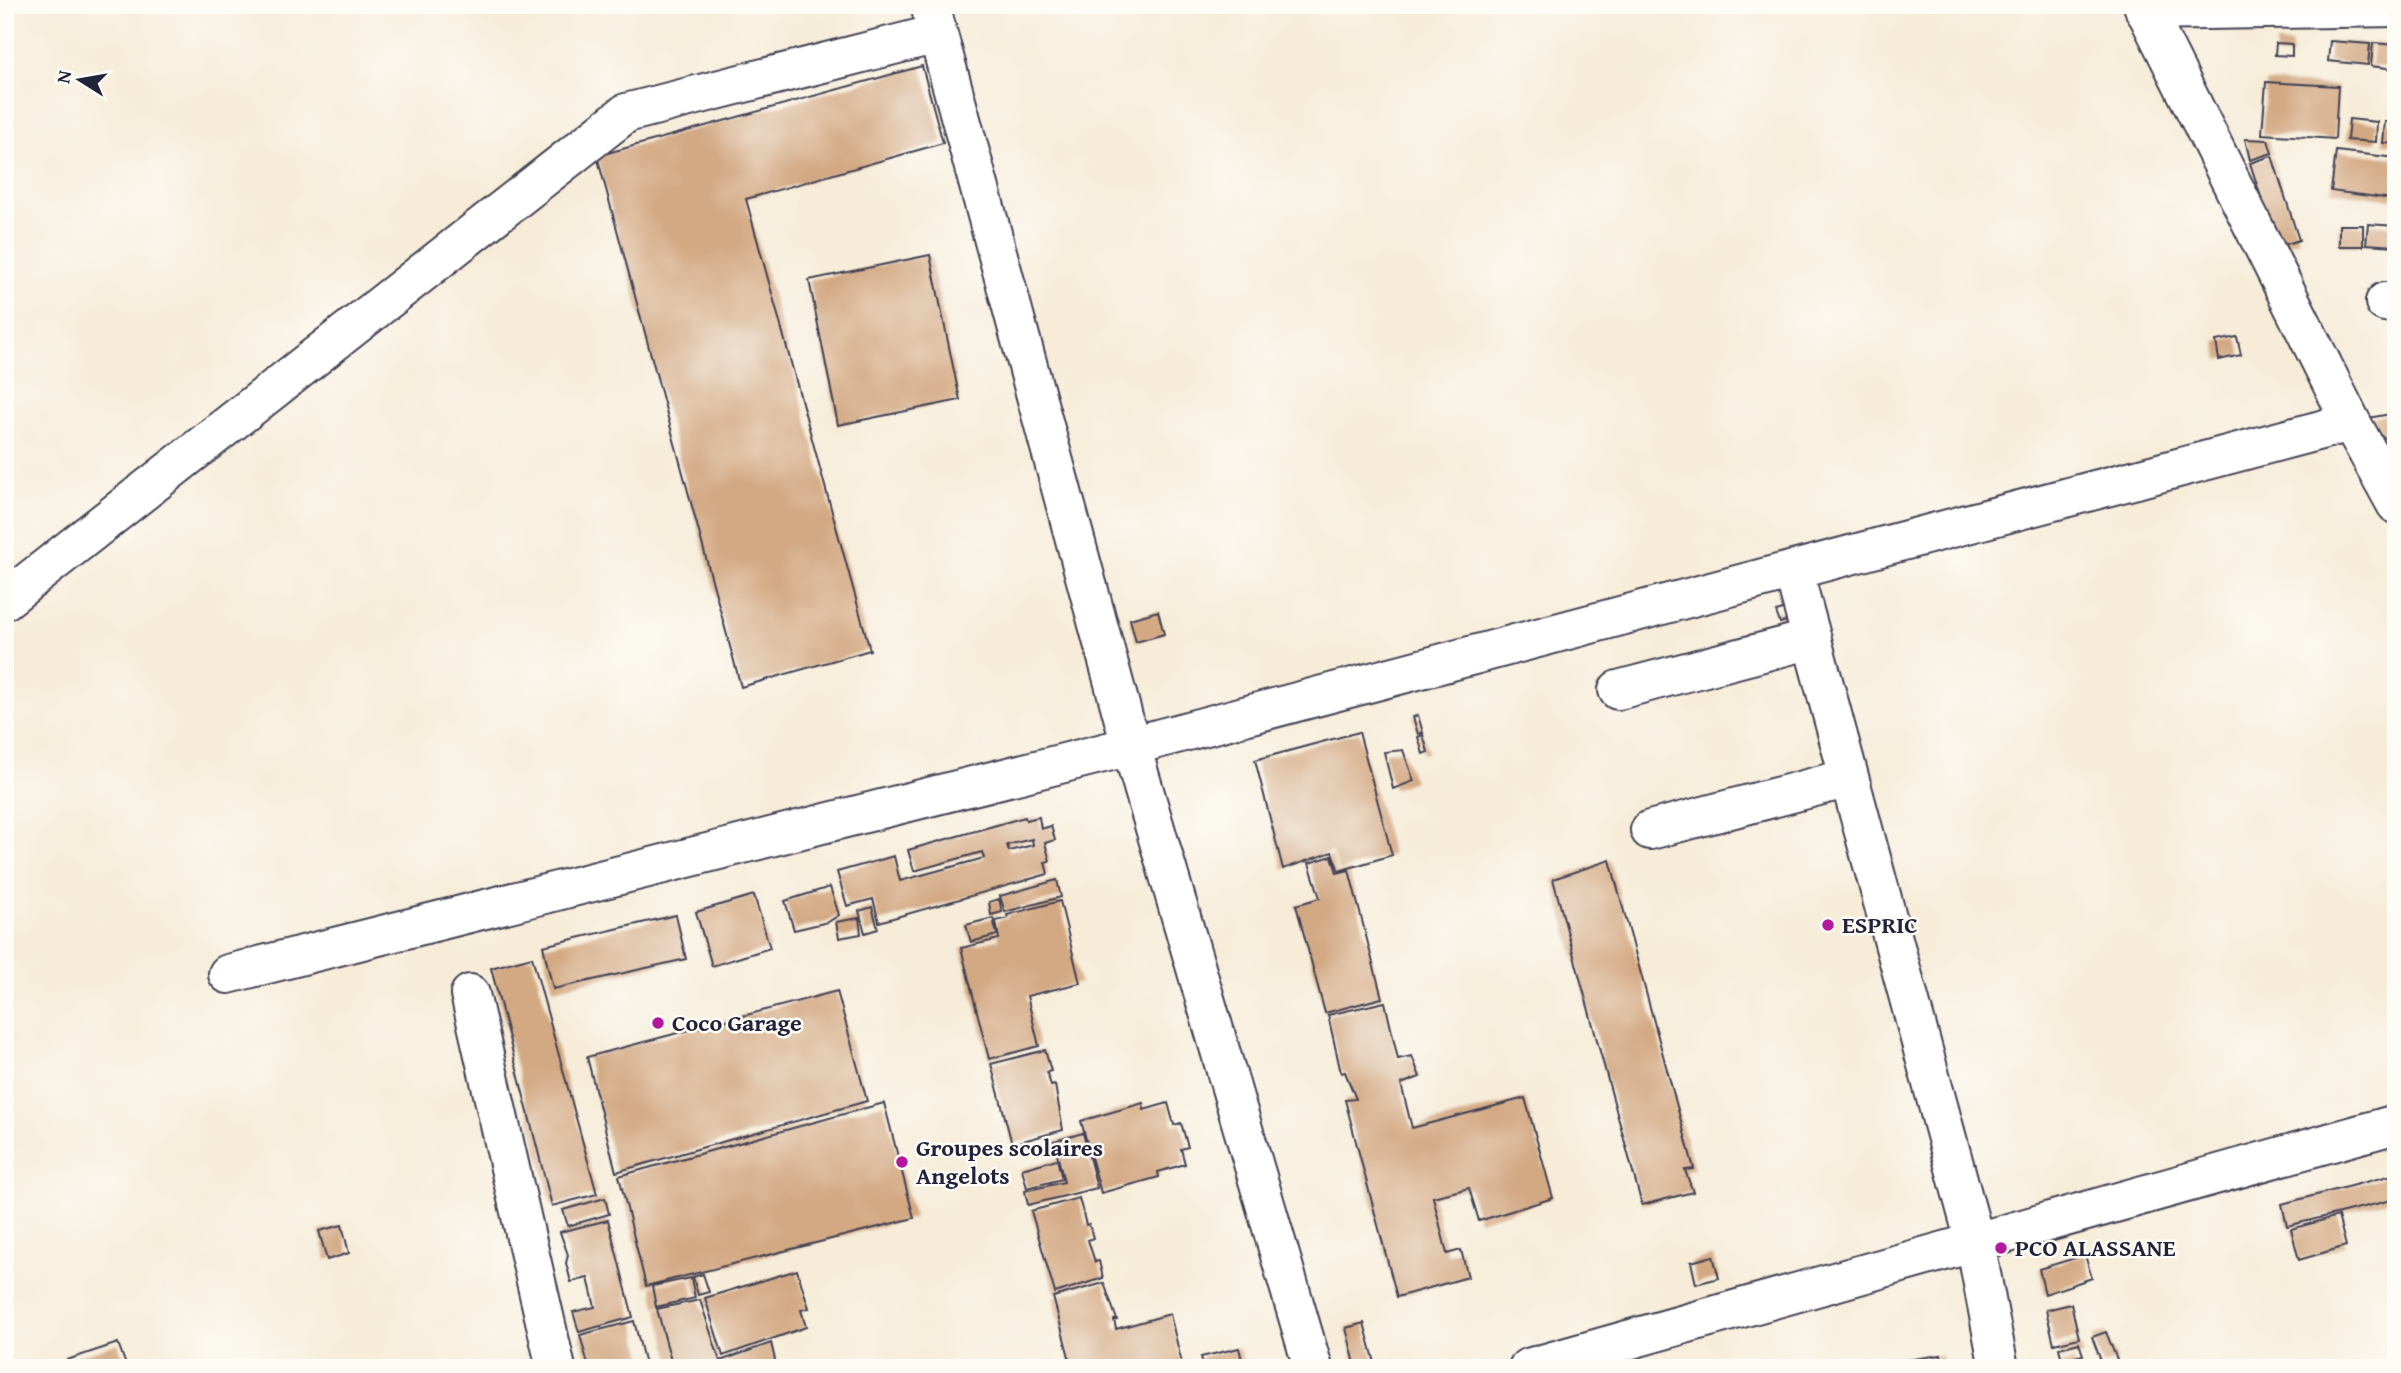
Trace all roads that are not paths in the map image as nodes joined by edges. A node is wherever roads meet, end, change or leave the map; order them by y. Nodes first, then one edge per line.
1 (2396, 7) edge
2 (2144, 8) edge
3 (934, 20) edge
4 (2351, 422) junction
5 (2396, 504) edge
6 (1793, 569) junction
7 (5, 600) edge
8 (1812, 639) junction
9 (1618, 690) dead end
10 (1131, 746) junction
11 (1849, 778) junction
12 (1650, 830) dead end
13 (228, 974) dead end
14 (470, 994) dead end
15 (2396, 1125) edge
16 (1975, 1242) junction
17 (556, 1368) edge
18 (1313, 1368) edge
19 (1528, 1368) edge
20 (1999, 1368) edge

1 - 2 street
2 - 4 street
3 - 7 street
3 - 10 street
4 - 5 street
4 - 6 street
6 - 8 street
6 - 10 street
8 - 9 street
8 - 11 street
10 - 13 street
10 - 18 street
11 - 12 street
11 - 16 street
14 - 17 street
15 - 16 street
16 - 19 street
16 - 20 street

